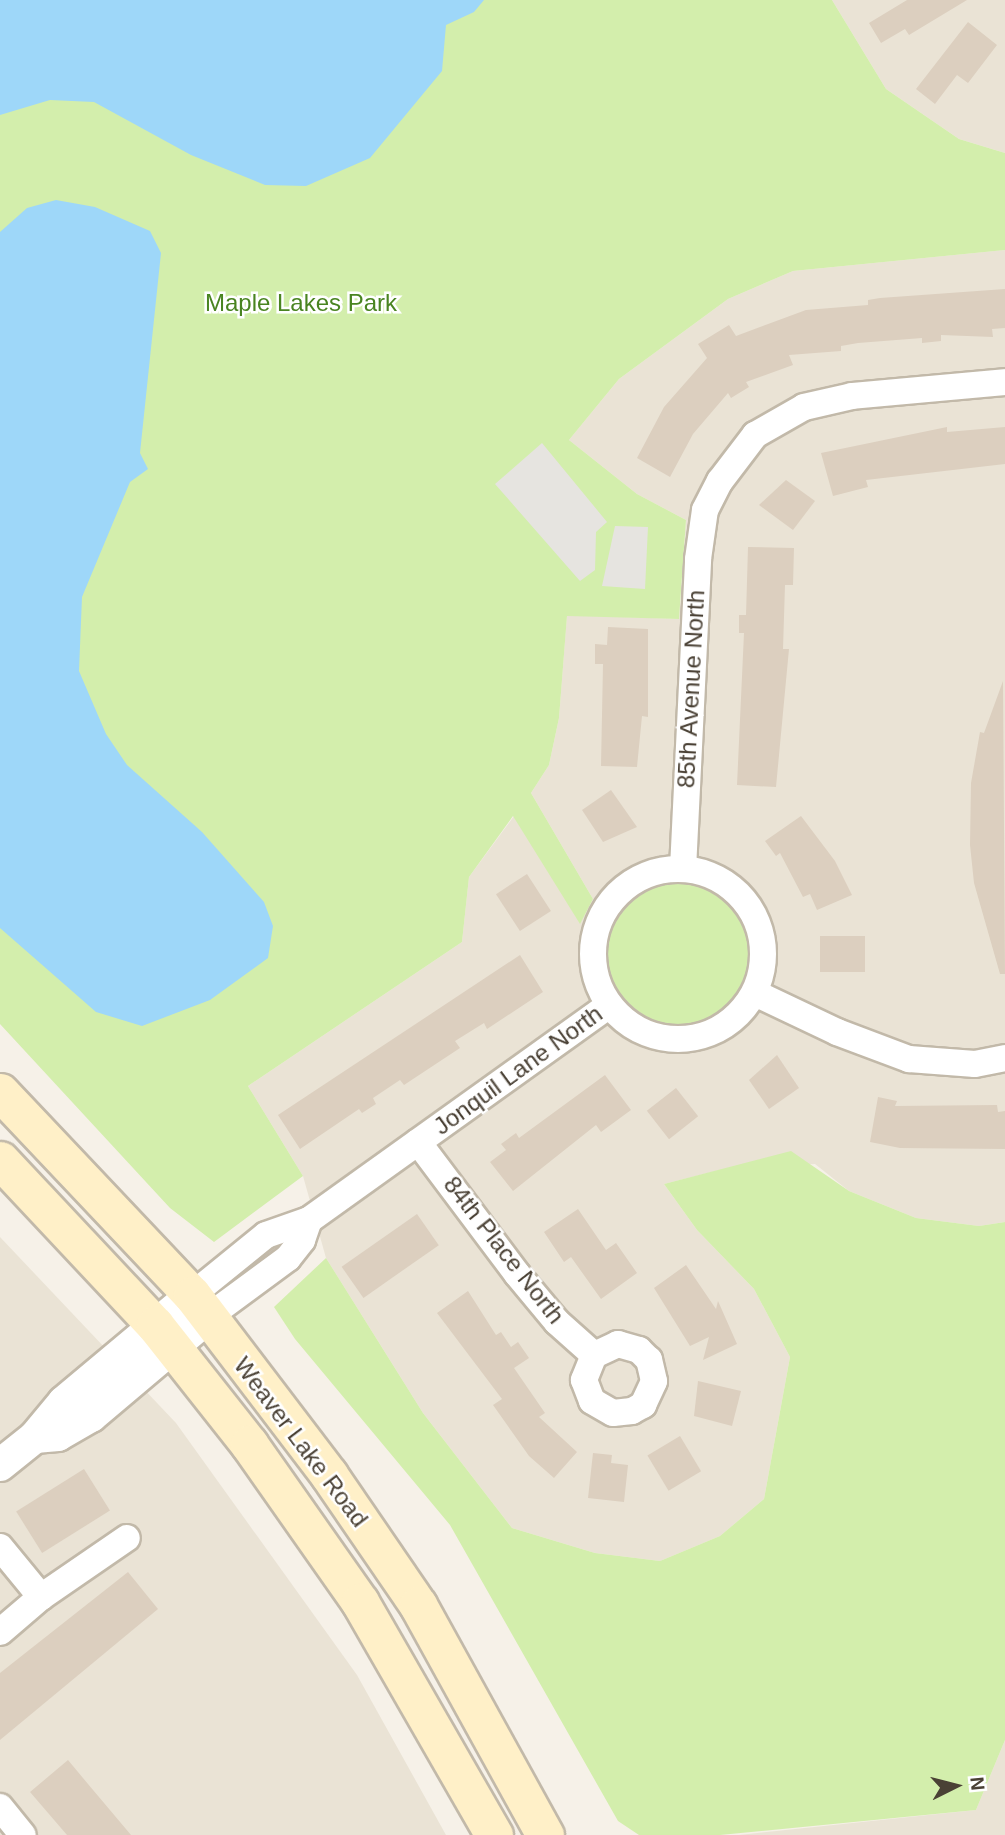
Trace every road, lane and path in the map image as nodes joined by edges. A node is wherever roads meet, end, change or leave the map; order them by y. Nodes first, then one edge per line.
1 (1005, 382) edge
2 (683, 869) junction
3 (755, 993) junction
4 (609, 1005) junction
5 (1005, 1058) edge
6 (0, 1092) edge
7 (418, 1142) junction
8 (0, 1160) edge
9 (200, 1306) junction
10 (162, 1335) junction
11 (594, 1355) dead end
12 (0, 1465) edge
13 (127, 1538) dead end
14 (0, 1547) edge
15 (41, 1597) junction
16 (0, 1632) edge
17 (0, 1807) edge
18 (23, 1835) edge
19 (494, 1835) edge
20 (545, 1835) edge

1 - 2 street, 85th Avenue North
2 - 3 street
2 - 4 street
3 - 4 street, Jonquil Lane North
3 - 5 street
4 - 7 street, Jonquil Lane North
6 - 9 main road, Weaver Lake Road
7 - 9 street, Jonquil Lane North
7 - 11 street, 84th Place North
8 - 10 main road, Weaver Lake Road
9 - 10 street, Jonquil Lane North
9 - 20 main road, Weaver Lake Road
10 - 12 street, Jonquil Lane North
10 - 19 main road, Weaver Lake Road
13 - 15 street
14 - 15 street
15 - 16 street
17 - 18 street

